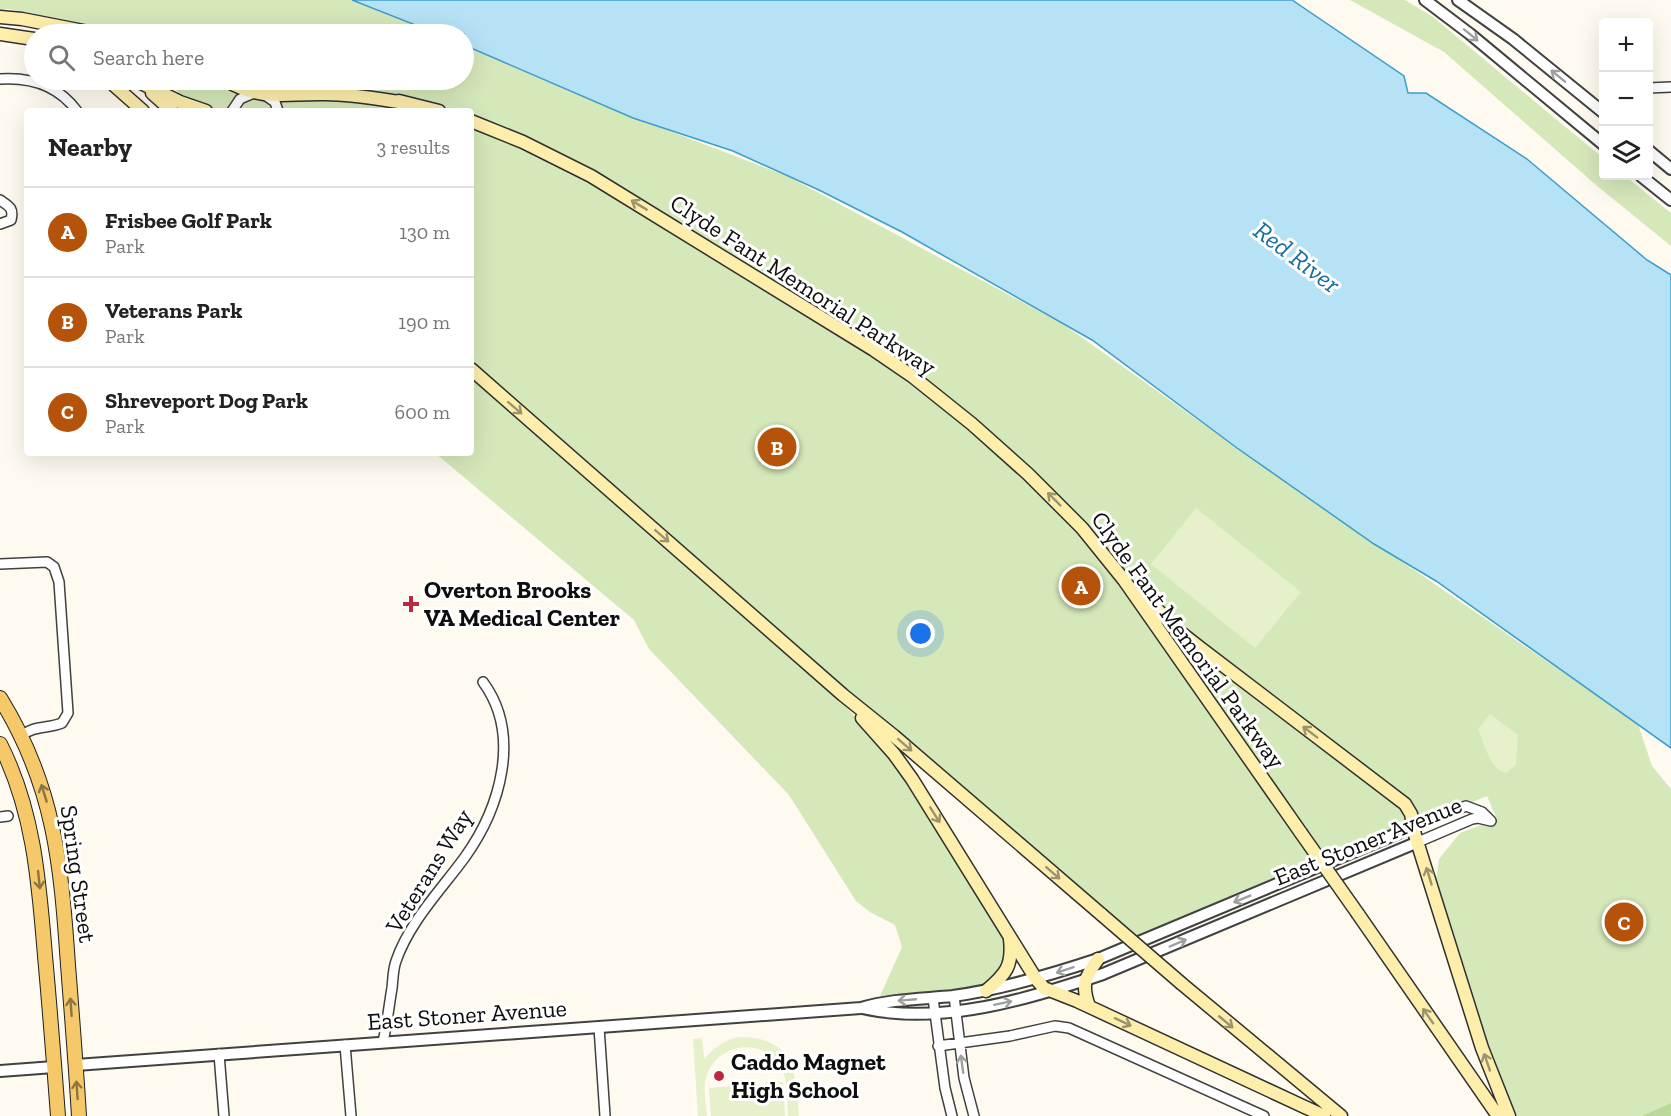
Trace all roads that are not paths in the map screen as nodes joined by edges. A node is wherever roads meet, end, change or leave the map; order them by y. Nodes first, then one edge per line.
1 (1425, 0) edge
2 (1458, 0) edge
3 (0, 17) edge
4 (48, 24) edge
5 (0, 34) edge
6 (24, 38) edge
7 (0, 79) edge
8 (24, 81) edge
9 (1671, 87) edge
10 (1653, 88) edge
11 (57, 90) edge
12 (122, 90) edge
13 (148, 90) edge
14 (156, 90) edge
15 (249, 90) edge
16 (349, 90) edge
17 (260, 93) junction
18 (405, 103) junction
19 (74, 108) edge
20 (140, 108) edge
21 (169, 108) edge
22 (197, 108) edge
23 (234, 108) edge
24 (277, 108) edge
25 (426, 108) edge
26 (1599, 109) edge
27 (474, 123) edge
28 (1599, 140) edge
29 (1653, 154) edge
30 (1671, 169) edge
31 (1646, 180) edge
32 (0, 200) edge
33 (1671, 200) edge
34 (0, 224) edge
35 (474, 372) edge
36 (1110, 562) junction
37 (0, 564) edge
38 (819, 673) junction
39 (483, 682) dead end
40 (0, 698) edge
41 (21, 736) junction
42 (0, 744) edge
43 (1413, 827) junction
44 (1418, 842) junction
45 (1010, 935) junction
46 (1098, 959) junction
47 (1036, 979) junction
48 (1085, 980) junction
49 (986, 991) junction
50 (1050, 991) junction
51 (954, 996) junction
52 (933, 998) junction
53 (1089, 1006) junction
54 (861, 1008) junction
55 (955, 1010) junction
56 (934, 1012) junction
57 (599, 1027) junction
58 (383, 1042) junction
59 (959, 1043) junction
60 (345, 1045) junction
61 (938, 1046) junction
62 (219, 1054) junction
63 (76, 1065) junction
64 (54, 1067) junction
65 (0, 1071) edge
66 (58, 1116) edge
67 (79, 1116) edge
68 (224, 1116) edge
69 (351, 1116) edge
70 (605, 1116) edge
71 (952, 1116) edge
72 (974, 1116) edge
73 (1264, 1116) edge
74 (1324, 1116) edge
75 (1341, 1116) edge
76 (1498, 1116) edge
77 (1509, 1116) edge

1 -> 28 street
26 -> 2 street
3 - 4 main road
5 - 6 main road
7 - 8 street
9 - 10 street
11 - 19 street
12 - 20 main road
13 - 21 main road
14 - 22 main road
15 - 17 main road
16 - 18 main road
17 - 18 main road
17 - 23 street
17 - 24 street
18 - 25 main road
36 -> 27 main road, Clyde Fant Memorial Parkway
29 - 30 street
31 - 33 street
32 - 34 street
35 -> 38 main road
43 -> 36 main road
76 -> 36 main road, Clyde Fant Memorial Parkway, bridge
37 - 41 street
38 -> 45 main road
38 -> 75 main road, bridge
39 - 58 street, Veterans Way
40 - 41 main road, Spring Street
63 -> 41 main road, Spring Street
42 -> 64 main road, Spring Street
43 - 44 main road
43 - 44 street, East Stoner Avenue
43 -> 46 street, East Stoner Avenue
48 -> 44 street, East Stoner Avenue
77 -> 44 main road
45 - 47 main road
45 - 49 main road
46 -> 47 street, East Stoner Avenue
46 - 48 main road
47 - 49 street, East Stoner Avenue
47 - 50 main road
48 - 50 street, East Stoner Avenue
48 - 53 main road
49 - 51 street, East Stoner Avenue
50 - 53 main road
55 -> 50 street, East Stoner Avenue
51 - 52 street, East Stoner Avenue
51 - 55 street
52 -> 54 street, East Stoner Avenue
52 - 56 street
53 -> 74 main road
54 - 56 street, East Stoner Avenue
54 - 57 street, East Stoner Avenue
55 - 56 street, East Stoner Avenue
55 - 59 street
56 - 61 street
57 - 58 street, East Stoner Avenue
57 - 70 street
58 - 60 street, East Stoner Avenue
59 - 61 street
72 -> 59 street
59 - 73 street
60 - 62 street, East Stoner Avenue
60 - 69 street
61 - 71 street
62 - 63 street, East Stoner Avenue
62 - 68 street
63 - 64 main road
67 -> 63 main road, Spring Street
64 - 65 street
64 - 66 main road, Spring Street

